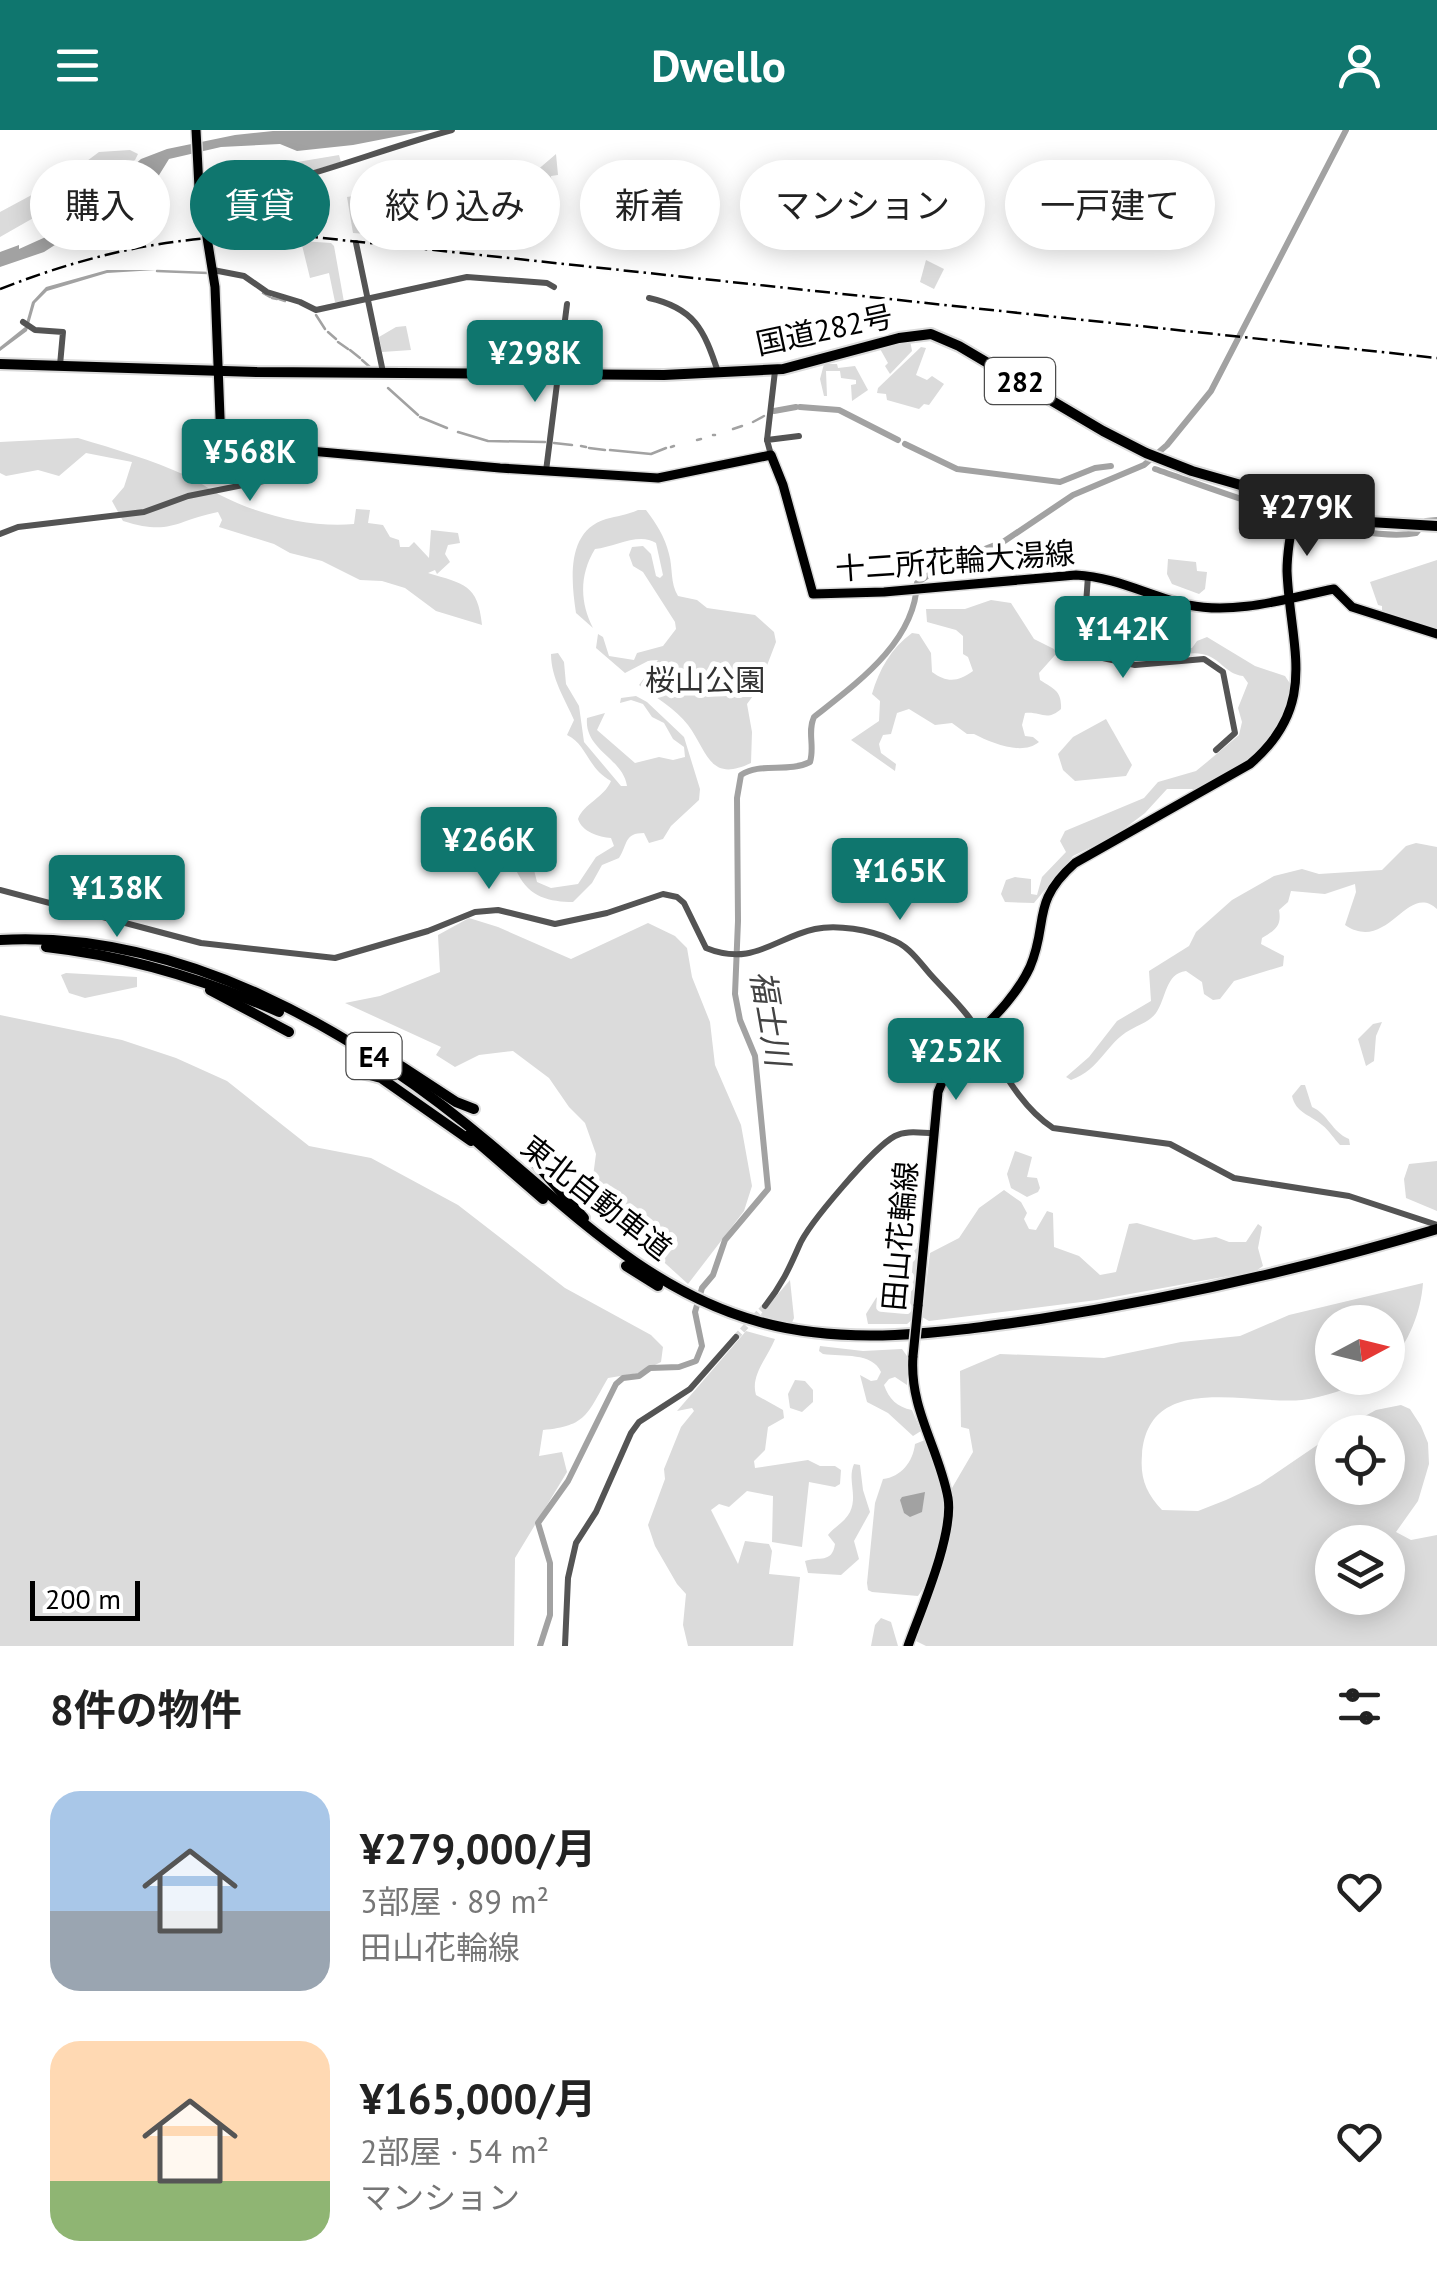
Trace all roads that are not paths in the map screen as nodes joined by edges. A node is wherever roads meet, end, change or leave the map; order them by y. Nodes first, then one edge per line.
1 (452, 130) edge
2 (330, 167) edge
3 (210, 250) edge
4 (357, 250) edge
5 (213, 270) junction
6 (554, 287) dead end
7 (368, 298) junction
8 (648, 298) dead end
9 (567, 304) dead end
10 (26, 324) dead end
11 (0, 364) edge
12 (60, 365) junction
13 (220, 370) junction
14 (775, 370) junction
15 (384, 373) junction
16 (557, 373) junction
17 (719, 373) junction
18 (799, 436) dead end
19 (768, 440) junction
20 (771, 454) junction
21 (546, 471) junction
22 (288, 476) dead end
23 (1295, 509) junction
24 (1428, 526) edge
25 (0, 534) edge
26 (1088, 576) junction
27 (1291, 601) junction
28 (1437, 634) edge
29 (1216, 750) dead end
30 (0, 890) edge
31 (0, 943) edge
32 (145, 965) junction
33 (311, 1020) junction
34 (979, 1030) junction
35 (289, 1032) dead end
36 (362, 1072) dead end
37 (474, 1109) dead end
38 (934, 1133) junction
39 (532, 1159) dead end
40 (504, 1165) junction
41 (1436, 1230) edge
42 (622, 1255) junction
43 (689, 1299) junction
44 (765, 1306) tunnel mouth
45 (736, 1337) tunnel mouth
46 (565, 1646) edge
47 (908, 1646) edge

1 - 2 street
3 - 5 main road
4 - 7 street
5 - 7 street
5 - 13 main road
6 - 7 street
7 - 15 street
8 - 17 street
9 - 16 street
10 - 12 street
11 - 12 highway, 国道282号 / 282
12 - 13 highway, 国道282号 / 282
13 - 15 highway, 国道282号 / 282
13 - 21 main road
14 - 17 highway, 国道282号 / 282
14 - 19 street
14 - 23 highway, 国道282号 / 282
15 - 16 highway, 国道282号 / 282
16 - 17 highway, 国道282号 / 282
16 - 21 street
18 - 19 street
19 - 20 street
20 - 21 main road
20 - 26 main road, 十二所花輪大湯線
22 - 25 street
23 - 24 highway, 国道282号 / 282
23 - 27 main road, 田山花輪線
26 - 27 main road, 十二所花輪大湯線
26 - 29 street
27 - 28 main road, 十二所花輪大湯線
27 - 34 main road, 田山花輪線
30 - 34 street
31 - 32 highway, 東北自動車道 / E4
31 - 33 highway, 東北自動車道 / E4
32 - 35 highway
32 - 40 highway, 東北自動車道 / E4
33 - 37 highway
33 - 42 highway, 東北自動車道 / E4
34 - 38 main road, 田山花輪線
34 - 41 street
36 - 40 highway
38 - 44 street
38 - 47 main road, 田山花輪線, bridge
39 - 42 highway
40 - 43 highway, 東北自動車道 / E4
41 - 43 highway, 東北自動車道 / E4
42 - 43 highway, 東北自動車道 / E4
45 - 46 street

